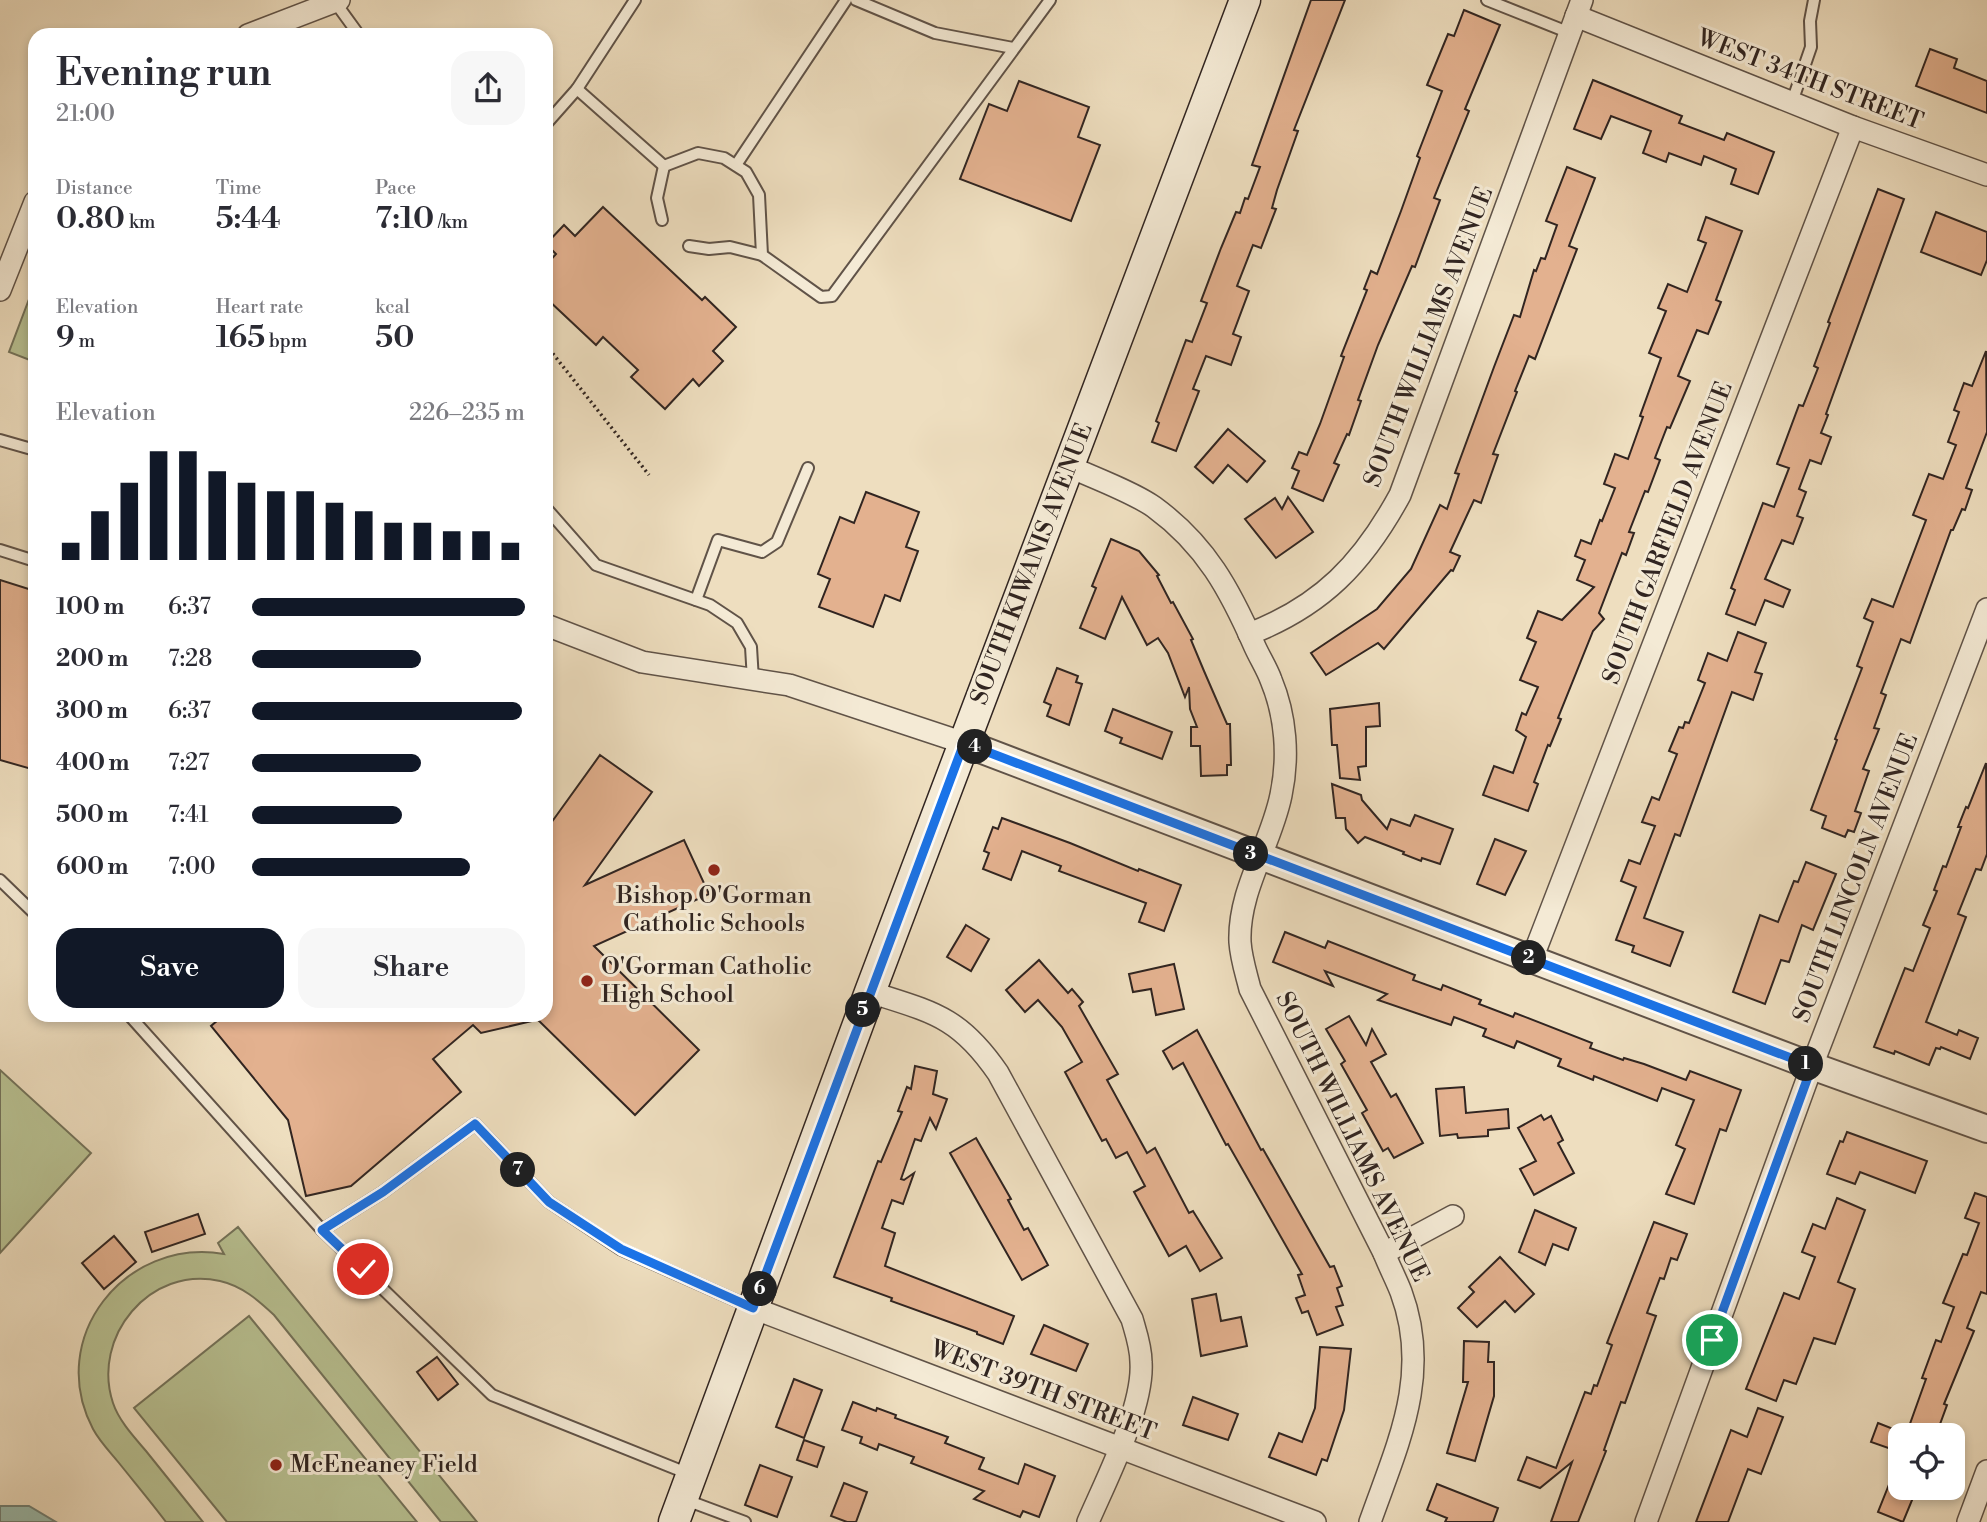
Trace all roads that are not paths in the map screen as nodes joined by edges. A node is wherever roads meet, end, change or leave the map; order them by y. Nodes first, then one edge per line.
1 (635, 0) edge
2 (846, 0) edge
3 (856, 0) edge
4 (1050, 0) edge
5 (1245, 0) edge
6 (1487, 0) edge
7 (1814, 0) edge
8 (337, 1) edge
9 (1576, 16) edge
10 (266, 28) edge
11 (354, 28) edge
12 (1013, 48) junction
13 (577, 89) junction
14 (1792, 102) junction
15 (553, 116) edge
16 (1853, 127) junction
17 (736, 165) junction
18 (664, 166) junction
19 (1987, 175) edge
20 (662, 220) dead end
21 (28, 235) edge
22 (689, 246) dead end
23 (762, 255) junction
24 (0, 290) edge
25 (0, 440) edge
26 (28, 448) edge
27 (1068, 466) junction
28 (808, 468) dead end
29 (553, 516) edge
30 (0, 550) edge
31 (28, 559) edge
32 (696, 600) junction
33 (1987, 610) edge
34 (553, 628) edge
35 (1249, 634) junction
36 (753, 680) junction
37 (964, 743) junction
38 (1261, 858) junction
39 (0, 880) edge
40 (28, 907) edge
41 (1532, 959) junction
42 (870, 992) junction
43 (135, 1022) edge
44 (1812, 1066) junction
45 (1987, 1129) edge
46 (1453, 1216) dead end
47 (322, 1230) junction
48 (1384, 1253) junction
49 (753, 1308) junction
50 (1121, 1448) junction
51 (1987, 1471) edge
52 (682, 1498) edge
53 (745, 1522) edge
54 (1087, 1522) edge
55 (1315, 1522) edge
56 (1370, 1522) edge
57 (1646, 1522) edge
58 (1968, 1522) edge

1 - 13 lane
2 - 17 lane
3 - 12 lane
4 - 12 lane
5 - 27 main road, SOUTH KIWANIS AVENUE
6 - 9 lane
7 - 14 lane
8 - 10 street
8 - 11 lane
9 - 14 street, WEST 34TH STREET
9 - 35 street, SOUTH WILLIAMS AVENUE
12 - 23 lane
13 - 15 lane
13 - 18 lane
14 - 16 street, WEST 34TH STREET
16 - 19 street, WEST 34TH STREET
16 - 41 street, SOUTH GARFIELD AVENUE
17 - 18 lane
17 - 23 lane
18 - 20 lane
21 - 24 street
22 - 23 lane
25 - 26 lane
27 - 35 street, SOUTH WILLIAMS AVENUE
27 - 37 main road, SOUTH KIWANIS AVENUE
28 - 32 lane
29 - 32 lane
30 - 31 lane
32 - 36 lane
33 - 44 street, SOUTH LINCOLN AVENUE
34 - 36 street
35 - 38 street, SOUTH WILLIAMS AVENUE
36 - 37 street
37 - 38 street
37 - 42 main road, SOUTH KIWANIS AVENUE
38 - 41 street
38 - 48 street, SOUTH WILLIAMS AVENUE
39 - 40 lane
41 - 44 street
42 - 49 main road, SOUTH KIWANIS AVENUE
42 - 50 street
43 - 47 lane
44 - 45 street
44 - 57 street, SOUTH LINCOLN AVENUE
46 - 48 street
47 - 49 lane
47 - 52 lane
48 - 56 street, SOUTH WILLIAMS AVENUE
49 - 50 street, WEST 39TH STREET
49 - 52 main road, SOUTH KIWANIS AVENUE
50 - 54 street
50 - 55 street, WEST 39TH STREET
51 - 58 street
52 - 53 lane

